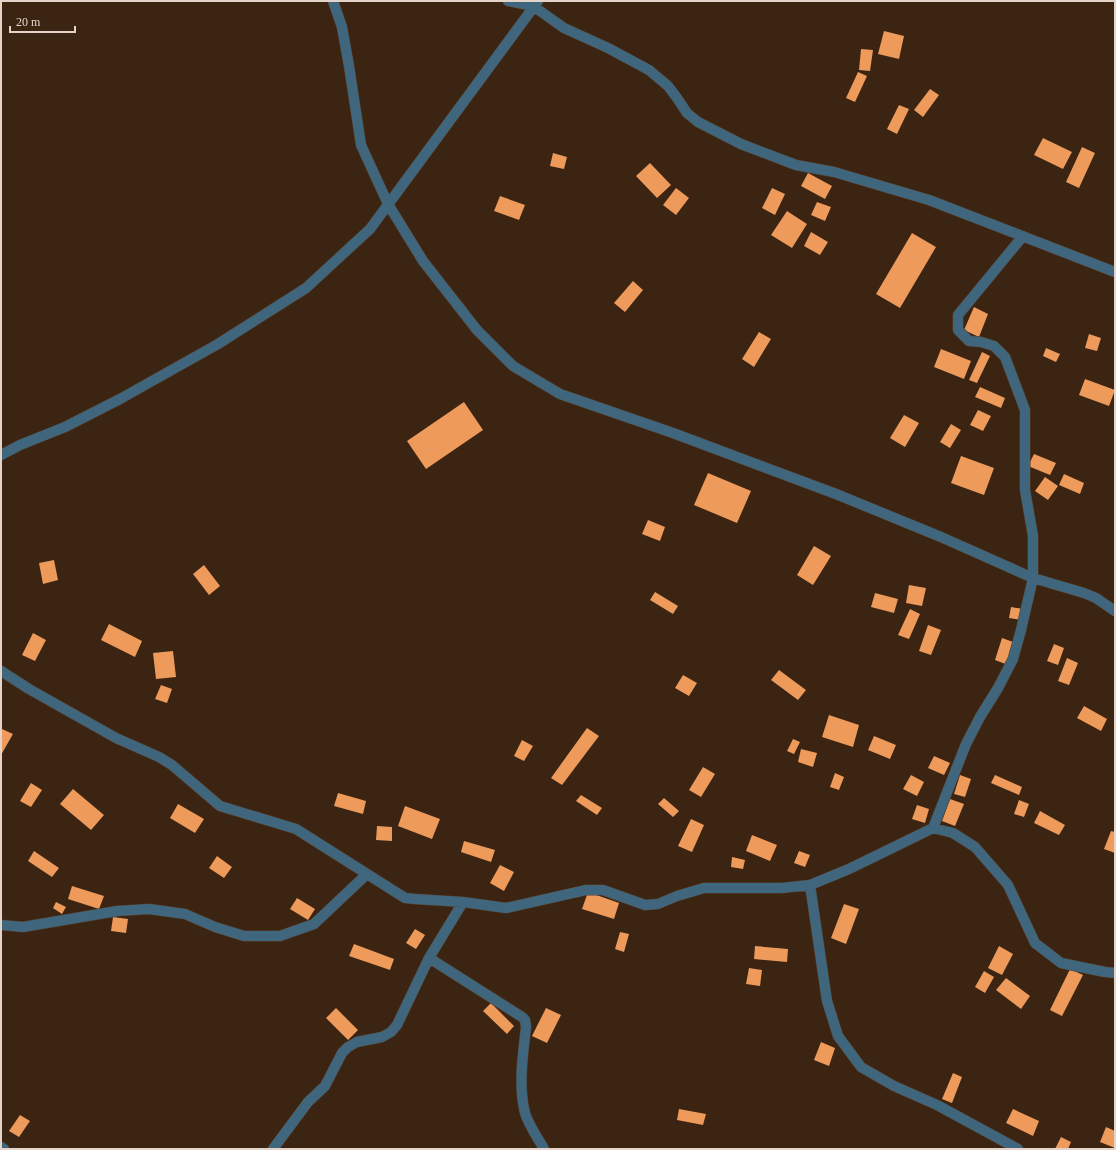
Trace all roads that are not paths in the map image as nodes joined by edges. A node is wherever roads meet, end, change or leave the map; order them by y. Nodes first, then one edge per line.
1 (333, 1) edge
2 (508, 1) edge
3 (536, 3) edge
4 (388, 204) junction
5 (1022, 236) junction
6 (1115, 272) edge
7 (1, 455) edge
8 (1033, 578) junction
9 (1115, 611) edge
10 (1, 671) edge
11 (933, 828) junction
12 (367, 874) junction
13 (810, 885) junction
14 (463, 902) junction
15 (1, 925) edge
16 (430, 958) junction
17 (1115, 973) edge
18 (1, 1147) edge
19 (4, 1149) edge
20 (273, 1149) edge
21 (544, 1149) edge
22 (1018, 1149) edge

1 - 4 street
2 - 3 street
3 - 4 street
3 - 5 street
4 - 7 street
4 - 8 street
5 - 6 street
5 - 8 street
8 - 9 street
8 - 11 street
10 - 12 street
11 - 13 street
11 - 17 street
12 - 14 street
12 - 15 street
13 - 14 street
13 - 22 street
14 - 16 street
16 - 20 street
16 - 21 street
18 - 19 street

